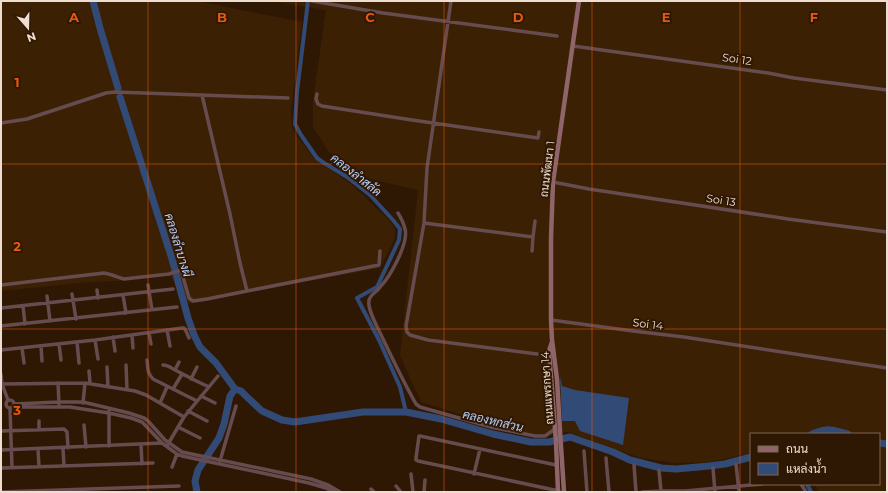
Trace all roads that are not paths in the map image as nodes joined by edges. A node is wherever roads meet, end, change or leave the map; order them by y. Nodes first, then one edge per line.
1 (312, 1) edge
2 (451, 1) edge
3 (579, 1) edge
4 (321, 2) edge
5 (448, 22) junction
6 (557, 36) dead end
7 (573, 46) junction
8 (887, 90) edge
9 (202, 94) junction
10 (317, 94) dead end
11 (288, 98) dead end
12 (1, 123) edge
13 (433, 123) junction
14 (539, 132) dead end
15 (553, 182) junction
16 (398, 213) dead end
17 (535, 220) dead end
18 (424, 223) junction
19 (887, 232) edge
20 (533, 237) junction
21 (380, 251) dead end
22 (532, 251) dead end
23 (148, 284) dead end
24 (1, 285) edge
25 (173, 289) dead end
26 (97, 290) dead end
27 (247, 291) junction
28 (149, 292) junction
29 (72, 294) dead end
30 (123, 295) junction
31 (47, 296) dead end
32 (98, 298) junction
33 (73, 301) junction
34 (48, 304) junction
35 (23, 306) junction
36 (178, 307) dead end
37 (1, 308) edge
38 (152, 310) junction
39 (126, 313) junction
40 (76, 319) junction
41 (551, 320) junction
42 (50, 321) junction
43 (25, 324) junction
44 (1, 326) edge
45 (167, 330) junction
46 (150, 333) junction
47 (132, 335) junction
48 (113, 337) junction
49 (189, 338) dead end
50 (95, 340) junction
51 (552, 340) joint
52 (77, 342) junction
53 (59, 344) junction
54 (151, 344) dead end
55 (41, 346) junction
56 (170, 346) dead end
57 (22, 348) junction
58 (133, 348) dead end
59 (1, 350) edge
60 (115, 351) dead end
61 (537, 354) dead end
62 (98, 359) dead end
63 (61, 360) dead end
64 (147, 360) dead end
65 (42, 362) dead end
66 (179, 362) dead end
67 (24, 363) dead end
68 (79, 363) dead end
69 (126, 365) dead end
70 (163, 365) dead end
71 (197, 367) dead end
72 (107, 368) dead end
73 (887, 368) edge
74 (175, 370) junction
75 (89, 371) dead end
76 (1, 374) edge
77 (182, 374) junction
78 (218, 376) dead end
79 (191, 378) junction
80 (58, 383) junction
81 (85, 383) junction
82 (2, 384) junction
83 (90, 384) junction
84 (108, 387) junction
85 (167, 387) junction
86 (209, 387) junction
87 (173, 389) junction
88 (127, 390) junction
89 (201, 396) junction
90 (8, 400) junction
91 (197, 401) junction
92 (59, 402) junction
93 (83, 402) junction
94 (160, 403) junction
95 (215, 403) dead end
96 (11, 406) junction
97 (236, 406) dead end
98 (1, 407) edge
99 (59, 407) junction
100 (82, 408) junction
101 (109, 408) junction
102 (188, 411) junction
103 (109, 413) junction
104 (184, 417) junction
105 (39, 421) dead end
106 (207, 421) dead end
107 (84, 425) dead end
108 (178, 427) junction
109 (10, 430) junction
110 (39, 430) junction
111 (1, 431) edge
112 (556, 431) junction
113 (200, 438) dead end
114 (141, 444) junction
115 (162, 444) junction
116 (167, 444) junction
117 (109, 446) junction
118 (86, 447) junction
119 (65, 448) junction
120 (38, 449) junction
121 (480, 449) junction
122 (1, 450) edge
123 (11, 450) junction
124 (584, 452) dead end
125 (177, 454) junction
126 (196, 457) junction
127 (606, 458) dead end
128 (221, 460) junction
129 (154, 463) dead end
130 (142, 464) junction
131 (219, 464) junction
132 (736, 464) dead end
133 (556, 465) junction
134 (634, 465) dead end
135 (64, 466) junction
136 (39, 467) junction
137 (172, 467) dead end
138 (1, 468) edge
139 (12, 468) junction
140 (714, 468) dead end
141 (659, 470) dead end
142 (269, 472) junction
143 (411, 474) dead end
144 (474, 474) junction
145 (425, 480) dead end
146 (310, 481) junction
147 (750, 485) edge
148 (157, 486) junction
149 (179, 486) dead end
150 (396, 486) dead end
151 (739, 486) junction
152 (101, 490) edge
153 (715, 490) edge
154 (47, 491) edge
155 (74, 491) edge
156 (661, 491) junction
157 (686, 491) edge
158 (1, 492) edge
159 (17, 492) edge
160 (156, 492) edge
161 (333, 492) edge
162 (340, 492) edge
163 (401, 492) edge
164 (413, 492) edge
165 (424, 492) edge
166 (558, 492) edge
167 (564, 492) edge
168 (586, 492) edge
169 (609, 492) edge
170 (636, 492) edge
171 (642, 492) edge
172 (739, 492) edge

1 - 4 street
2 - 5 street
3 - 7 main road, ถนนพัฒนา 1
4 - 5 street
5 - 6 street
5 - 13 street
7 - 8 street, Soi 12
7 - 15 main road, ถนนพัฒนา 1
9 - 11 street
9 - 12 street
9 - 27 street
10 - 13 street
13 - 14 street
13 - 18 street
15 - 19 street, Soi 13
15 - 41 main road, ถนนพัฒนา 1
16 - 112 street
17 - 20 street
18 - 20 street
18 - 61 street
20 - 22 street
21 - 27 street
23 - 28 street
24 - 27 street
25 - 28 street
26 - 32 street
28 - 30 street
28 - 38 street
29 - 33 street
30 - 32 street
30 - 39 street
31 - 34 street
32 - 33 street
33 - 34 street
33 - 40 street
34 - 35 street
34 - 42 street
35 - 37 street
35 - 43 street
36 - 38 street
38 - 39 street
39 - 40 street
40 - 42 street
41 - 51 main road, ถนนพัฒนา 1
41 - 73 street, Soi 14
42 - 43 street
43 - 44 street
45 - 46 street
45 - 49 street
45 - 56 street
46 - 47 street
46 - 54 street
47 - 48 street
47 - 58 street
48 - 50 street
48 - 60 street
50 - 52 street
50 - 62 street
51 - 112 main road, ถนนแพรกษา 14
52 - 53 street
52 - 68 street
53 - 55 street
53 - 63 street
55 - 57 street
55 - 65 street
57 - 59 street
57 - 67 street
64 - 85 street
66 - 74 street
69 - 88 street
70 - 74 street
71 - 79 street
72 - 84 street
74 - 77 street
75 - 83 street
76 - 82 street
77 - 79 street
77 - 87 street
78 - 86 street
79 - 86 street
80 - 81 street
80 - 82 street
80 - 92 street
81 - 83 street
81 - 93 street
82 - 90 street
83 - 84 street
84 - 88 street
85 - 87 street
85 - 94 street
86 - 89 street
87 - 91 street
88 - 94 street
89 - 91 street
89 - 95 street
90 - 96 street
90 - 96 street
91 - 102 street
92 - 93 street
92 - 96 street
92 - 99 street
93 - 100 street
93 - 101 street
94 - 104 street
96 - 98 street
96 - 99 street
96 - 109 street
97 - 128 street
99 - 100 street
100 - 103 street
101 - 103 street
101 - 116 street
102 - 104 street
102 - 106 street
103 - 115 street
103 - 117 street
104 - 108 street
105 - 110 street
107 - 118 street
108 - 113 street
108 - 116 street
109 - 110 street
109 - 111 street
109 - 123 street
110 - 119 street
112 - 133 main road, ถนนแพรกษา 14
112 - 167 main road, ถนนแพรกษา 14
114 - 115 street
114 - 117 street
114 - 130 street
115 - 116 street
116 - 125 street
116 - 126 street
117 - 118 street
118 - 119 street
119 - 120 street
119 - 135 street
120 - 123 street
120 - 136 street
121 - 133 street
121 - 144 street
121 - 144 street
122 - 123 street
123 - 139 street
124 - 168 street
125 - 126 street
125 - 137 street
126 - 128 street
126 - 131 street
127 - 169 street
128 - 131 street
128 - 142 street
129 - 130 street
130 - 135 street
131 - 142 street
132 - 151 street
133 - 166 main road, ถนนแพรกษา 14
134 - 170 street
135 - 136 street
136 - 139 street
138 - 139 street
140 - 153 street
141 - 156 street
142 - 146 street
143 - 164 street
144 - 166 street
145 - 165 street
146 - 161 street
146 - 162 street
147 - 151 street
148 - 149 street
148 - 152 street
148 - 160 street
150 - 163 street
151 - 153 street
151 - 172 street
152 - 155 street
153 - 157 street
154 - 155 street
154 - 159 street
156 - 157 street
156 - 171 street
158 - 159 street
166 - 167 street

